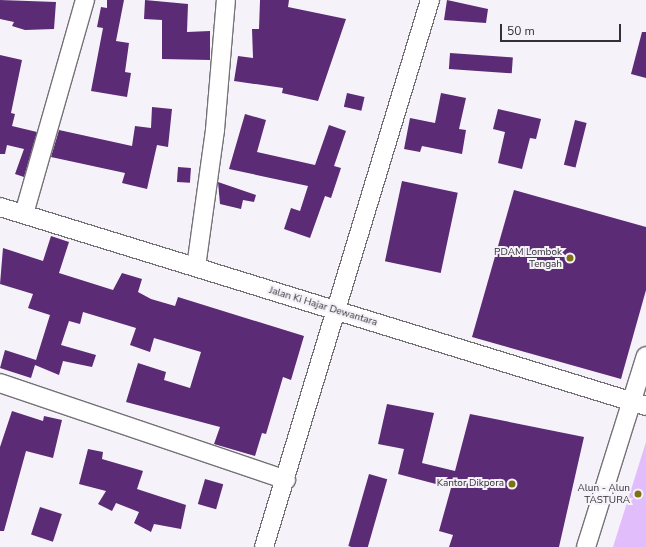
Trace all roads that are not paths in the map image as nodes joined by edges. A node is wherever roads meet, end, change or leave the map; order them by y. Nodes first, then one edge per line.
1 (85, 0) edge
2 (226, 0) edge
3 (430, 0) edge
4 (0, 207) edge
5 (24, 214) junction
6 (196, 267) junction
7 (334, 311) junction
8 (646, 356) edge
9 (0, 383) edge
10 (639, 404) edge
11 (286, 480) junction
12 (264, 547) edge
13 (586, 547) edge

1 - 5 street
2 - 6 street
3 - 7 street
4 - 5 street, Jalan Ki Hajar Dewantara
5 - 6 street, Jalan Ki Hajar Dewantara
6 - 7 street, Jalan Ki Hajar Dewantara
7 - 10 street, Jalan Ki Hajar Dewantara
7 - 11 street
8 - 10 street
9 - 11 street
10 - 13 street
11 - 12 street

